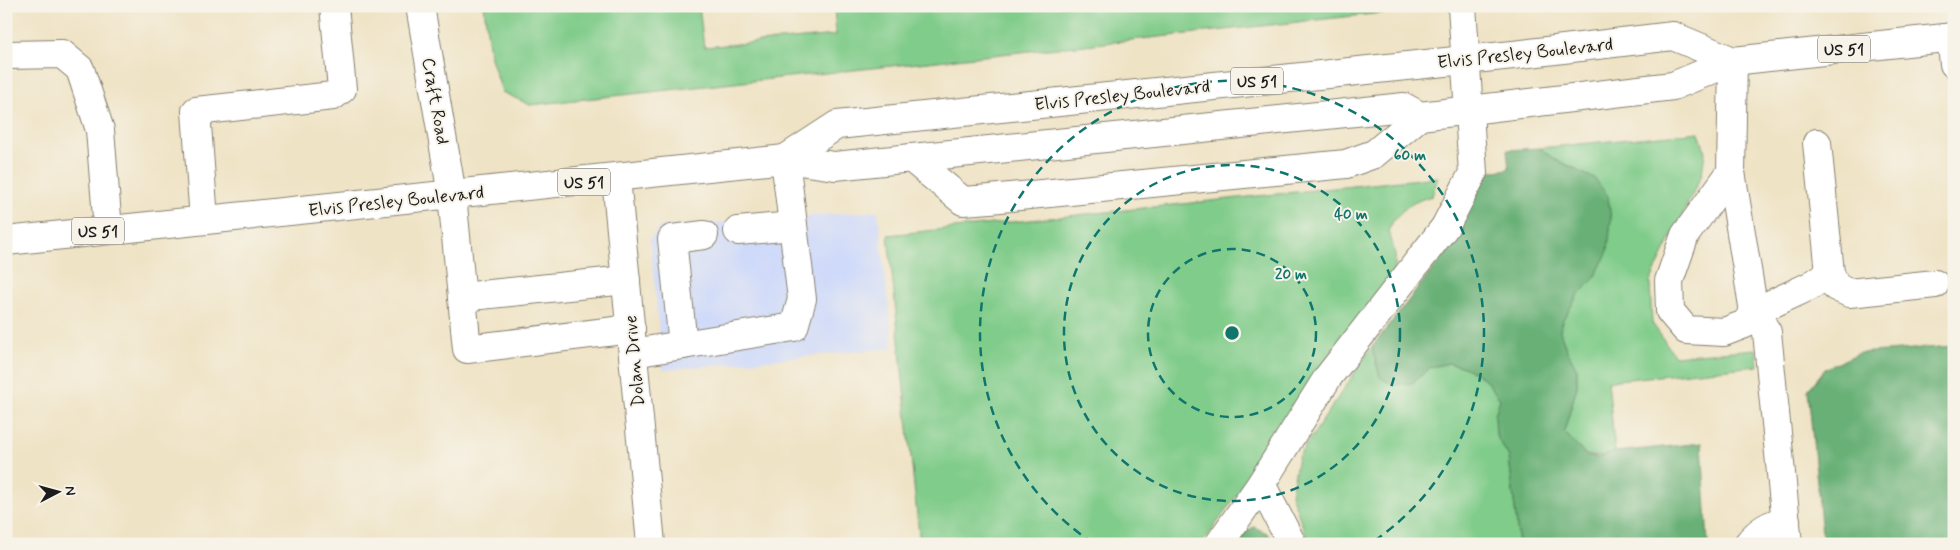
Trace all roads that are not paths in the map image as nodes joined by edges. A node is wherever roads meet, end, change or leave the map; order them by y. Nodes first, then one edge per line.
1 (334, 6) edge
2 (420, 6) edge
3 (1462, 6) edge
4 (1952, 37) edge
5 (6, 56) edge
6 (1466, 59) junction
7 (1733, 61) junction
8 (1954, 64) edge
9 (1469, 111) junction
10 (1420, 116) junction
11 (1817, 143) dead end
12 (910, 158) junction
13 (785, 159) junction
14 (1731, 172) junction
15 (616, 178) junction
16 (452, 196) junction
17 (204, 220) junction
18 (793, 226) junction
19 (108, 230) junction
20 (738, 231) dead end
21 (704, 235) dead end
22 (6, 241) edge
23 (1830, 273) junction
24 (626, 280) junction
25 (1935, 284) dead end
26 (462, 297) junction
27 (1754, 312) junction
28 (632, 341) junction
29 (683, 345) junction
30 (1261, 484) junction
31 (1787, 532) edge
32 (651, 544) edge
33 (1219, 544) edge
34 (1292, 544) edge
35 (1748, 544) edge

1 - 17 main road
2 - 16 main road, Craft Road
3 - 6 main road
4 - 7 main road, Elvis Presley Boulevard / US 51
4 - 8 main road
5 - 19 main road
6 - 7 main road, Elvis Presley Boulevard / US 51
6 - 9 main road
6 - 13 main road, Elvis Presley Boulevard / US 51
7 - 9 main road, Elvis Presley Boulevard / US 51
7 - 14 main road
9 - 10 main road, Elvis Presley Boulevard / US 51
9 - 30 main road
10 - 12 main road, Elvis Presley Boulevard / US 51
10 - 12 main road
11 - 23 main road
12 - 13 main road, Elvis Presley Boulevard / US 51
13 - 15 main road, Elvis Presley Boulevard / US 51
13 - 18 main road
14 - 27 main road
14 - 27 main road
15 - 16 main road, Elvis Presley Boulevard / US 51
15 - 24 main road, Dolan Drive
16 - 17 main road, Elvis Presley Boulevard / US 51
16 - 26 main road, Craft Road
17 - 19 main road, Elvis Presley Boulevard / US 51
18 - 20 main road
18 - 29 main road
19 - 22 main road, Elvis Presley Boulevard / US 51
21 - 29 main road
23 - 25 main road
23 - 27 main road
24 - 26 main road
24 - 28 main road, Dolan Drive
26 - 28 main road, Craft Road
27 - 31 main road
28 - 29 main road
28 - 32 main road, Dolan Drive
30 - 33 main road
30 - 34 main road
31 - 35 main road

